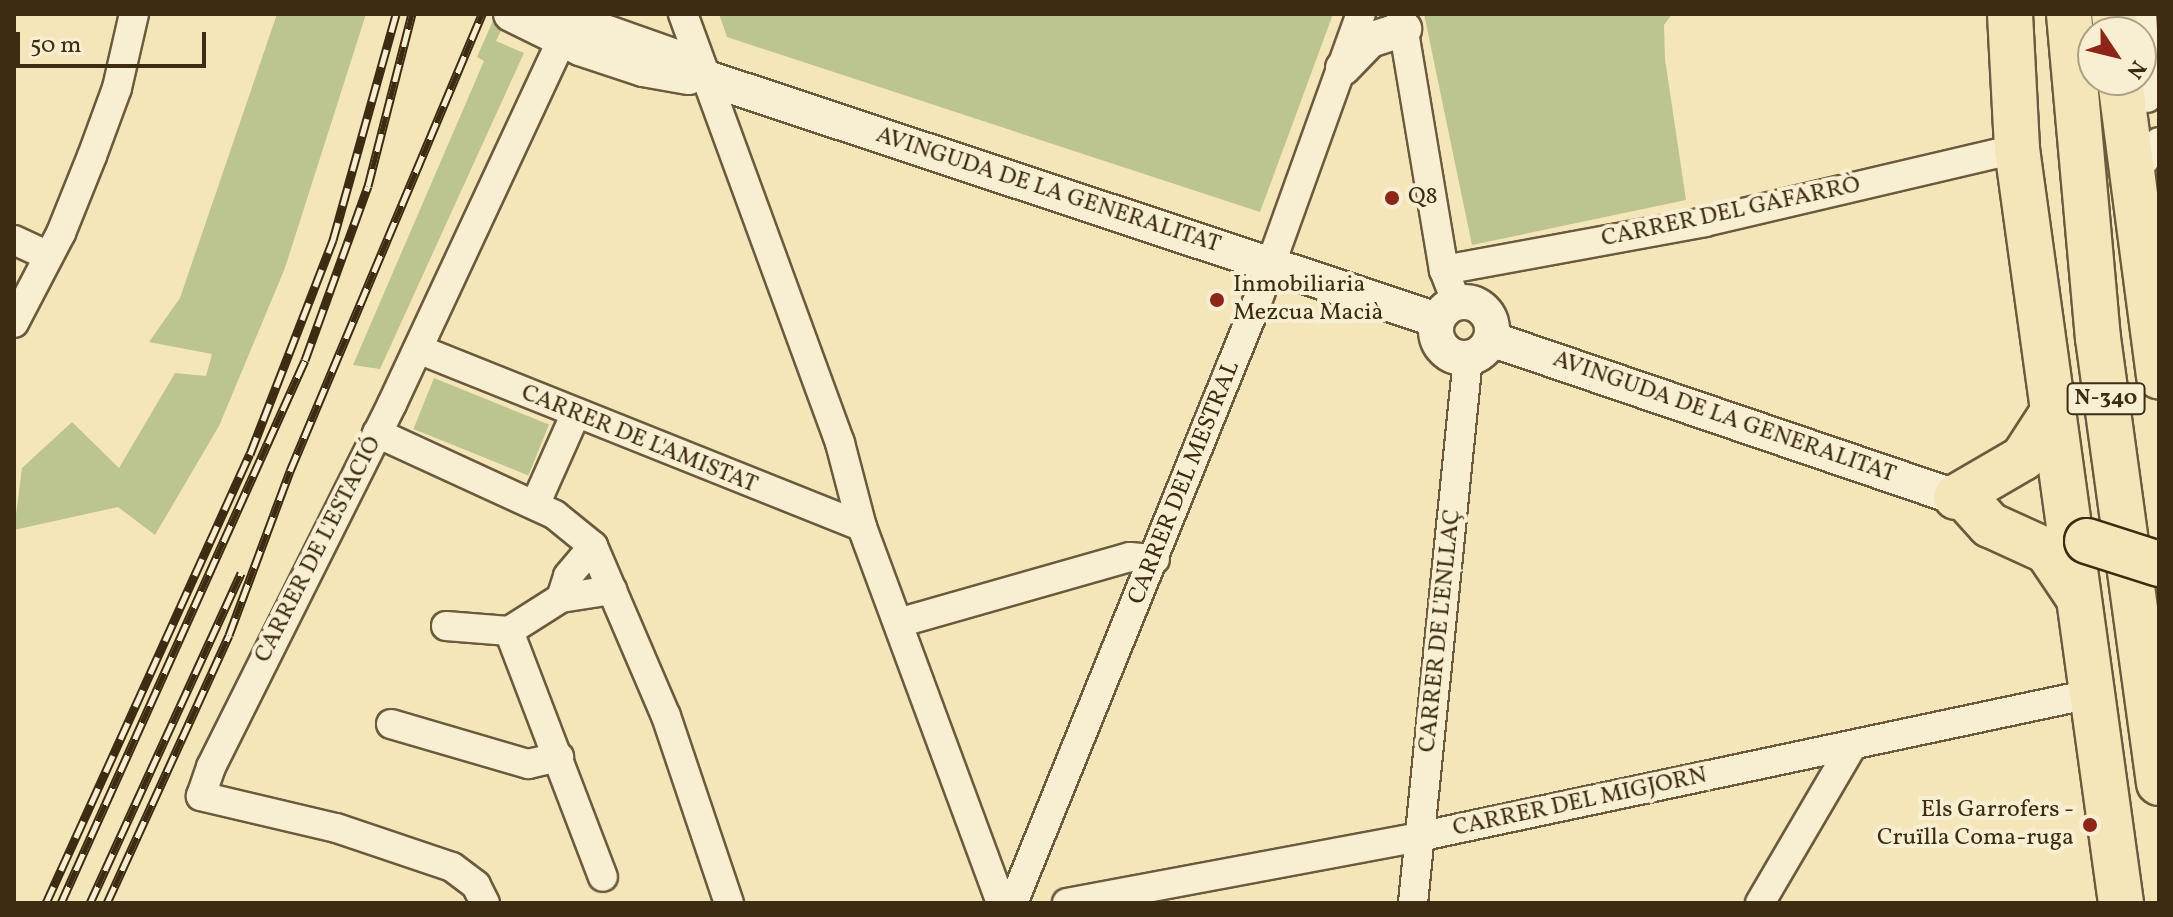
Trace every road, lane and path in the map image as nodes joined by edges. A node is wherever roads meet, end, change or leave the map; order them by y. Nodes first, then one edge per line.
1 (134, 14) edge
2 (511, 14) edge
3 (683, 14) edge
4 (1361, 14) edge
5 (2010, 14) edge
6 (2069, 14) edge
7 (1402, 22) edge
8 (558, 28) edge
9 (1343, 68) junction
10 (704, 77) junction
11 (2136, 96) edge
12 (2159, 142) edge
13 (2017, 149) junction
14 (2130, 178) junction
15 (14, 240) edge
16 (49, 256) junction
17 (1270, 266) junction
18 (1444, 270) junction
19 (1446, 311) junction
20 (14, 323) edge
21 (418, 349) junction
22 (1480, 349) junction
23 (2159, 376) edge
24 (576, 413) junction
25 (2052, 413) junction
26 (377, 433) junction
27 (1962, 499) junction
28 (535, 505) junction
29 (862, 527) junction
30 (2078, 538) junction
31 (593, 546) junction
32 (1155, 559) junction
33 (2159, 564) edge
34 (612, 590) junction
35 (561, 598) junction
36 (2080, 601) junction
37 (898, 623) junction
38 (446, 626) dead end
39 (509, 631) junction
40 (2091, 694) junction
41 (391, 724) dead end
42 (1852, 746) junction
43 (559, 757) junction
44 (2159, 783) edge
45 (1418, 837) junction
46 (603, 877) dead end
47 (480, 894) edge
48 (729, 903) edge
49 (1001, 903) edge
50 (1013, 903) edge
51 (1067, 903) edge
52 (1413, 903) edge
53 (1760, 903) edge
54 (2121, 903) edge

1 - 16 street
2 - 8 street, AVINGUDA DE LA GENERALITAT
3 - 10 street
4 - 9 street, CARRER DEL MESTRAL
5 - 13 main road
6 - 44 main road, N-340
7 - 9 street
7 - 18 street
8 - 10 street, AVINGUDA DE LA GENERALITAT
8 - 10 street, AVINGUDA DE LA GENERALITAT
8 - 21 street, CARRER DE L'ESTACIÓ
9 - 17 street, CARRER DEL MESTRAL
10 - 17 street, AVINGUDA DE LA GENERALITAT
10 - 29 street
11 - 14 main road
12 - 14 street
13 - 18 street, CARRER DEL GAFARRÒ
13 - 25 main road
14 - 23 main road
15 - 16 street
16 - 20 street
17 - 19 street, AVINGUDA DE LA GENERALITAT
17 - 32 street, CARRER DEL MESTRAL
18 - 19 street
19 - 22 street, AVINGUDA DE LA GENERALITAT
19 - 22 street, AVINGUDA DE LA GENERALITAT
21 - 24 street, CARRER DE L'AMISTAT
21 - 26 street, CARRER DE L'ESTACIÓ
22 - 27 street, AVINGUDA DE LA GENERALITAT
22 - 45 street, CARRER DE L'ENLLAÇ
24 - 28 street
24 - 29 street, CARRER DE L'AMISTAT
25 - 27 main road
25 - 30 main road
26 - 28 street
26 - 47 street, CARRER DE L'ESTACIÓ
27 - 30 main road
27 - 36 main road
28 - 31 street
29 - 37 street
30 - 33 main road, bridge
30 - 36 main road
31 - 34 street
31 - 35 street
32 - 37 street
32 - 50 street, CARRER DEL MESTRAL
34 - 35 street
34 - 48 street
35 - 39 street
36 - 40 main road
37 - 49 street
38 - 39 street
39 - 43 street
40 - 42 street, CARRER DEL MIGJORN
40 - 54 main road
41 - 43 street
42 - 45 street, CARRER DEL MIGJORN
42 - 53 street
43 - 46 street
45 - 51 street, CARRER DEL MIGJORN
45 - 52 street, CARRER DE L'ENLLAÇ

